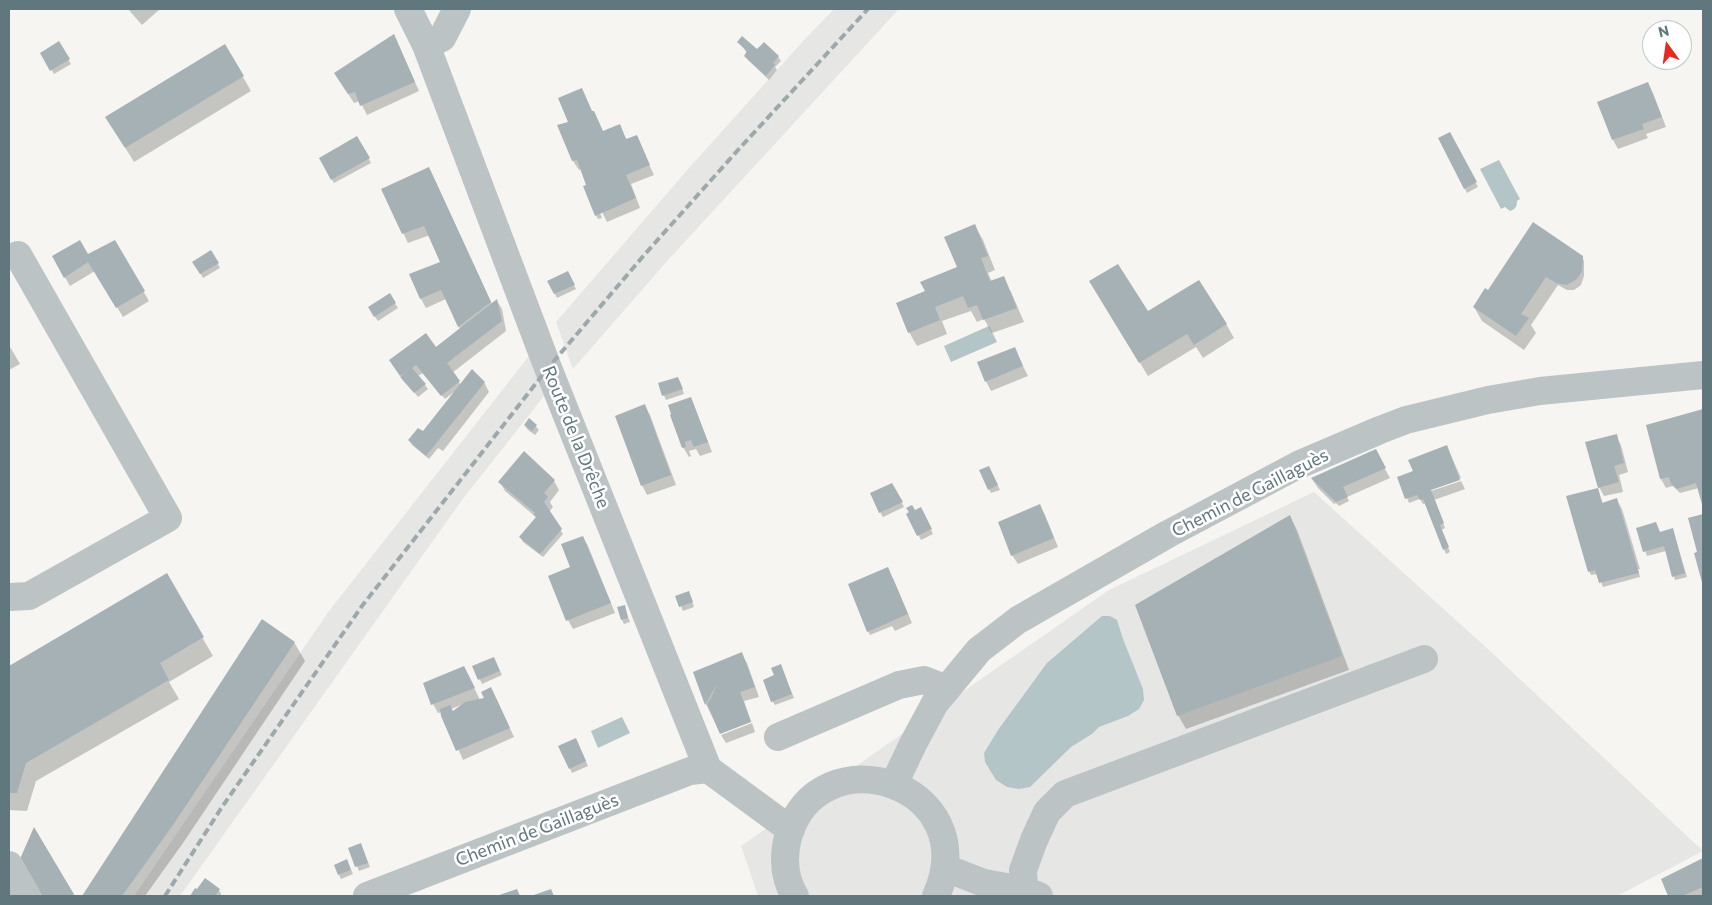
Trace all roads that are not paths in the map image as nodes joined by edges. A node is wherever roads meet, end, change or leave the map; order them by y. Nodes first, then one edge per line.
1 (408, 9) edge
2 (457, 9) edge
3 (426, 45) junction
4 (18, 255) dead end
5 (1703, 375) edge
6 (9, 597) edge
7 (1424, 659) dead end
8 (947, 689) junction
9 (778, 738) dead end
10 (708, 769) junction
11 (894, 784) junction
12 (790, 830) junction
13 (9, 865) edge
14 (945, 868) junction
15 (1031, 893) edge
16 (27, 896) edge
17 (367, 896) edge
18 (794, 896) edge
19 (936, 896) edge

1 - 3 street, Route de la Drêche
2 - 3 street
3 - 10 street, Route de la Drêche
4 - 6 street
5 - 8 street, Chemin de Gaillaguès
7 - 15 street
8 - 9 street
8 - 11 street, Chemin de Gaillaguès
10 - 12 street
10 - 17 street, Chemin de Gaillaguès
11 - 12 street
11 - 14 street
12 - 18 street
13 - 16 street
14 - 15 street
14 - 19 street

